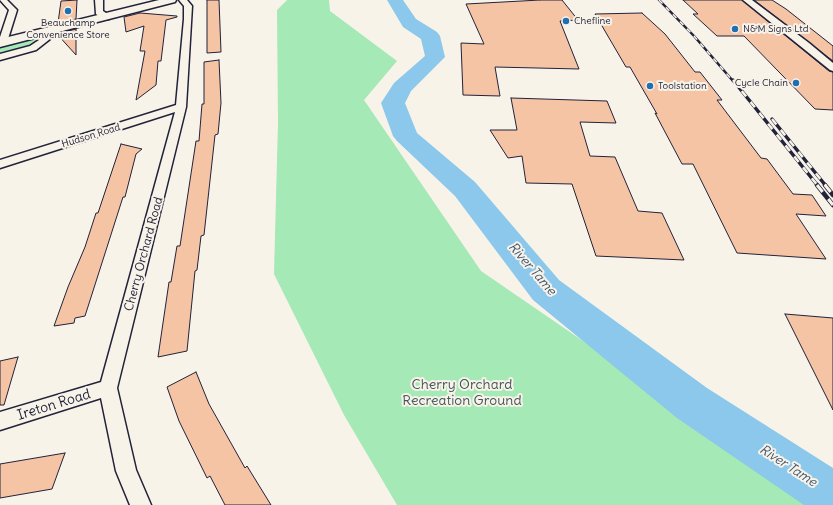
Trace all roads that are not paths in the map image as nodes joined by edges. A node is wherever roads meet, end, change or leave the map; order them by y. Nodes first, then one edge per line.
1 (3, 0) edge
2 (99, 0) edge
3 (170, 0) edge
4 (183, 0) edge
5 (747, 0) edge
6 (106, 17) junction
7 (48, 32) junction
8 (1, 42) edge
9 (0, 57) edge
10 (833, 68) edge
11 (182, 107) junction
12 (0, 164) edge
13 (108, 388) junction
14 (0, 421) edge
15 (141, 505) edge

1 - 8 street
2 - 6 street
3 - 6 main road
4 - 11 street, Cherry Orchard Road
5 - 10 street
6 - 7 main road
7 - 8 main road
7 - 9 street
11 - 12 street, Hudson Road
11 - 13 street, Cherry Orchard Road
13 - 14 street, Ireton Road
13 - 15 street, Cherry Orchard Road

